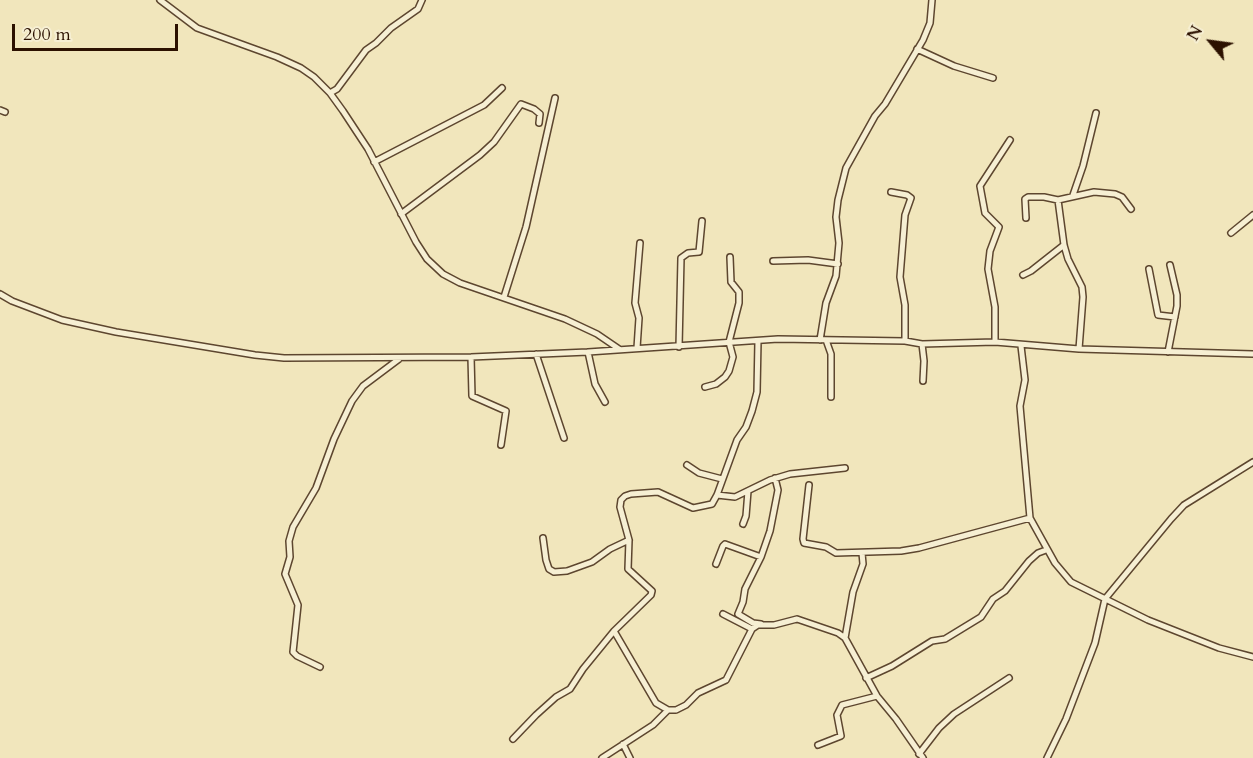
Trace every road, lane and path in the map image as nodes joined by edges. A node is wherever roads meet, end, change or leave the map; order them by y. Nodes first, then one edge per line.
1 (160, 0) edge
2 (422, 0) edge
3 (932, 0) edge
4 (917, 49) junction
5 (993, 78) dead end
6 (502, 88) dead end
7 (330, 93) junction
8 (555, 98) dead end
9 (1096, 113) dead end
10 (539, 123) dead end
11 (1010, 140) dead end
12 (374, 162) junction
13 (891, 192) dead end
14 (1073, 195) junction
15 (1058, 200) junction
16 (1131, 209) dead end
17 (401, 214) junction
18 (1253, 215) edge
19 (1026, 218) dead end
20 (702, 221) dead end
21 (1231, 232) dead end
22 (640, 243) dead end
23 (1064, 245) junction
24 (730, 257) dead end
25 (773, 261) dead end
26 (838, 264) junction
27 (1170, 265) dead end
28 (1149, 269) dead end
29 (1023, 275) dead end
30 (0, 294) edge
31 (504, 297) junction
32 (1175, 317) junction
33 (823, 340) junction
34 (758, 341) junction
35 (905, 341) junction
36 (729, 342) junction
37 (995, 342) junction
38 (922, 344) junction
39 (1022, 346) junction
40 (679, 347) junction
41 (637, 348) junction
42 (619, 349) junction
43 (1079, 349) junction
44 (588, 352) junction
45 (1168, 352) junction
46 (536, 354) junction
47 (1253, 354) edge
48 (471, 357) junction
49 (400, 358) junction
50 (923, 381) dead end
51 (705, 387) dead end
52 (831, 397) dead end
53 (605, 402) dead end
54 (564, 438) dead end
55 (501, 446) dead end
56 (1253, 462) edge
57 (687, 465) dead end
58 (845, 468) dead end
59 (775, 478) junction
60 (722, 479) junction
61 (809, 485) dead end
62 (748, 491) junction
63 (717, 495) junction
64 (1029, 518) junction
65 (743, 524) dead end
66 (543, 538) dead end
67 (629, 540) junction
68 (1046, 550) junction
69 (862, 553) junction
70 (761, 557) junction
71 (716, 564) dead end
72 (1106, 599) junction
73 (723, 614) dead end
74 (763, 624) junction
75 (752, 629) junction
76 (614, 631) junction
77 (845, 638) junction
78 (1253, 657) edge
79 (320, 667) dead end
80 (866, 678) junction
81 (1009, 678) dead end
82 (877, 696) junction
83 (668, 710) junction
84 (513, 739) dead end
85 (623, 744) junction
86 (818, 745) dead end
87 (921, 756) edge
88 (602, 758) edge
89 (630, 758) edge
90 (1047, 758) edge

1 - 7 street
2 - 7 street
3 - 4 street
4 - 5 street
4 - 26 street
6 - 12 street
7 - 12 street
8 - 31 street
9 - 14 street
10 - 17 street
11 - 37 street
12 - 17 street
13 - 35 street
14 - 15 street
14 - 16 street
15 - 19 street
15 - 23 street
17 - 31 street
18 - 21 street
20 - 40 street
22 - 41 street
23 - 29 street
23 - 43 street
24 - 36 street
25 - 26 street
26 - 33 street
27 - 32 street
28 - 32 street
30 - 49 street
31 - 42 street
32 - 45 street
33 - 34 street
33 - 35 street
33 - 52 street
34 - 36 street
34 - 60 street
35 - 38 street
36 - 40 street
36 - 51 street
37 - 38 street
37 - 39 street
38 - 50 street
39 - 43 street
39 - 64 street
40 - 41 street
41 - 42 street
42 - 44 street
43 - 45 street
44 - 46 street
44 - 53 street
45 - 47 street
46 - 48 street
46 - 54 street
48 - 49 street
48 - 55 street
49 - 79 street
56 - 72 street
57 - 60 street
58 - 59 street
59 - 62 street
59 - 70 street
60 - 63 street
61 - 69 street
62 - 63 street
62 - 65 street
63 - 67 street
64 - 68 street
64 - 69 street
66 - 67 street
67 - 76 street
68 - 72 street
68 - 80 street
69 - 77 street
70 - 71 street
70 - 74 street
72 - 78 street
72 - 90 street
73 - 75 street
74 - 75 street
74 - 77 street
75 - 83 street
76 - 83 street
76 - 84 street
77 - 80 street
80 - 82 street
81 - 87 street
82 - 86 street
82 - 87 street
83 - 85 street
85 - 88 street
85 - 89 street

